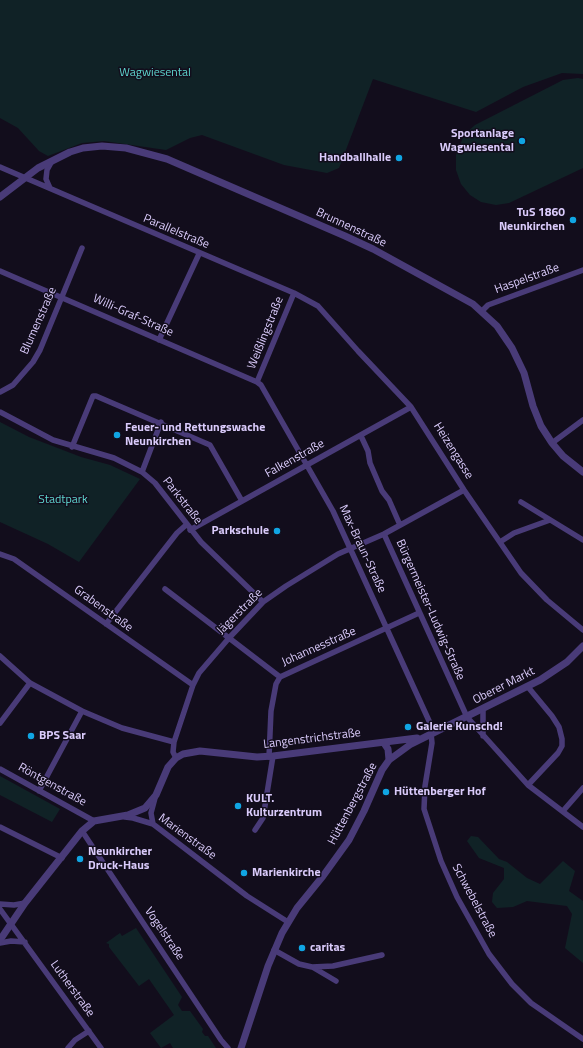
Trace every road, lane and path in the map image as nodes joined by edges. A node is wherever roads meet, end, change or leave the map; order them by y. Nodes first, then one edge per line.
1 (52, 161) junction
2 (0, 167) edge
3 (25, 178) junction
4 (50, 189) junction
5 (0, 197) edge
6 (82, 248) dead end
7 (199, 254) junction
8 (0, 270) edge
9 (582, 272) edge
10 (294, 293) junction
11 (62, 297) junction
12 (482, 311) junction
13 (159, 340) junction
14 (258, 382) junction
15 (0, 392) edge
16 (411, 406) junction
17 (0, 412) edge
18 (583, 420) edge
19 (161, 422) junction
20 (361, 436) junction
21 (552, 443) junction
22 (72, 447) junction
23 (307, 464) junction
24 (142, 472) junction
25 (583, 472) edge
26 (464, 490) junction
27 (242, 501) junction
28 (521, 502) dead end
29 (550, 520) junction
30 (400, 525) junction
31 (188, 527) junction
32 (384, 534) junction
33 (583, 540) edge
34 (500, 542) junction
35 (351, 548) junction
36 (0, 554) edge
37 (165, 589) dead end
38 (263, 602) junction
39 (419, 613) junction
40 (106, 624) junction
41 (386, 628) junction
42 (583, 630) edge
43 (229, 638) junction
44 (583, 646) edge
45 (0, 656) edge
46 (280, 677) junction
47 (30, 683) junction
48 (193, 685) junction
49 (528, 687) junction
50 (483, 710) junction
51 (82, 711) junction
52 (467, 717) junction
53 (0, 723) edge
54 (430, 735) junction
55 (483, 736) junction
56 (174, 742) junction
57 (384, 743) junction
58 (271, 756) junction
59 (176, 758) junction
60 (389, 760) junction
61 (0, 769) edge
62 (528, 784) junction
63 (583, 788) edge
64 (39, 791) junction
65 (156, 796) junction
66 (563, 812) junction
67 (117, 817) junction
68 (94, 821) junction
69 (153, 824) junction
70 (0, 827) edge
71 (583, 827) edge
72 (255, 830) dead end
73 (82, 831) junction
74 (62, 858) junction
75 (25, 903) junction
76 (0, 904) edge
77 (0, 909) edge
78 (288, 922) junction
79 (11, 924) junction
80 (0, 942) edge
81 (25, 942) junction
82 (274, 950) junction
83 (382, 955) dead end
84 (312, 967) junction
85 (336, 981) dead end
86 (89, 1031) junction
87 (583, 1039) edge
88 (68, 1048) edge
89 (101, 1048) edge
90 (228, 1048) edge
91 (241, 1048) edge

1 - 3 street, Brunnenstraße
1 - 4 street
1 - 12 street, Brunnenstraße
2 - 3 street, Parallelstraße
3 - 4 street, Parallelstraße
3 - 5 street, Brunnenstraße
4 - 7 street, Parallelstraße
6 - 11 street, Blumenstraße
7 - 10 street, Parallelstraße
7 - 13 street
8 - 11 street, Willi-Graf-Straße
9 - 12 street, Haspelstraße
10 - 14 street, Weißlingstraße
10 - 16 street, Heizengasse
11 - 13 street, Willi-Graf-Straße
11 - 15 street, Blumenstraße
12 - 21 street, Brunnenstraße
13 - 14 street, Willi-Graf-Straße
14 - 23 street, Max-Braun-Straße
16 - 20 street, Falkenstraße
16 - 26 street, Heizengasse
17 - 22 street, Parkstraße
18 - 21 street
19 - 22 street
19 - 24 street
19 - 27 street
20 - 23 street, Falkenstraße
20 - 30 street
21 - 25 street, Brunnenstraße
22 - 24 street, Parkstraße
23 - 27 street, Falkenstraße
23 - 35 street, Max-Braun-Straße
24 - 31 street, Parkstraße
26 - 30 street, Jägerstraße
26 - 34 street, Heizengasse
27 - 31 street, Falkenstraße
28 - 29 street
29 - 33 street
29 - 34 street
30 - 32 street, Jägerstraße
31 - 38 street, Parkstraße
31 - 40 street, Falkenstraße
32 - 35 street, Jägerstraße
32 - 39 street, Bürgermeister-Ludwig-Straße
34 - 42 street, Heizengasse
35 - 38 street, Jägerstraße
35 - 41 street, Max-Braun-Straße
36 - 40 street, Grabenstraße
37 - 43 street
38 - 43 street, Jägerstraße
39 - 41 street, Johannesstraße
39 - 52 street, Bürgermeister-Ludwig-Straße
40 - 48 street, Grabenstraße
41 - 46 street, Johannesstraße
41 - 54 street, Max-Braun-Straße
43 - 46 street
43 - 48 street, Jägerstraße
44 - 49 street, Oberer Markt
45 - 47 street
46 - 58 street, Johannesstraße
47 - 51 street
47 - 53 street
48 - 56 street, Jägerstraße
49 - 50 street, Oberer Markt
49 - 62 street
50 - 52 street, Oberer Markt
50 - 55 street
51 - 56 street
51 - 64 street
52 - 54 street, Oberer Markt
52 - 55 street, Bürgermeister-Ludwig-Straße
54 - 57 street, Langenstrichstraße
54 - 60 street, Hüttenbergstraße
54 - 87 street, Schwebelstraße
55 - 62 street, Bürgermeister-Ludwig-Straße
56 - 59 street, Jägerstraße
57 - 58 street, Langenstrichstraße
57 - 60 street
58 - 59 street, Langenstrichstraße
58 - 72 street, Johannesstraße
59 - 65 street
60 - 78 street, Hüttenbergstraße
61 - 64 street, Röntgenstraße
62 - 66 street, Bürgermeister-Ludwig-Straße
63 - 66 street
64 - 68 street, Röntgenstraße
65 - 67 street
65 - 69 street
66 - 71 street, Bürgermeister-Ludwig-Straße
67 - 68 street, Marienstraße
67 - 69 street, Marienstraße
68 - 73 street, Marienstraße
69 - 78 street, Marienstraße
70 - 74 street
73 - 74 street, Marienstraße
73 - 90 street, Vogelstraße
74 - 75 street, Marienstraße
75 - 76 street
75 - 79 street, Marienstraße
77 - 79 street, Lutherstraße
78 - 82 street, Hüttenbergstraße
79 - 80 street, Marienstraße
79 - 81 street, Lutherstraße
80 - 81 street
81 - 86 street, Lutherstraße
82 - 84 street
82 - 91 street, Hüttenbergstraße
83 - 84 street
84 - 85 street
86 - 88 street
86 - 89 street, Lutherstraße

